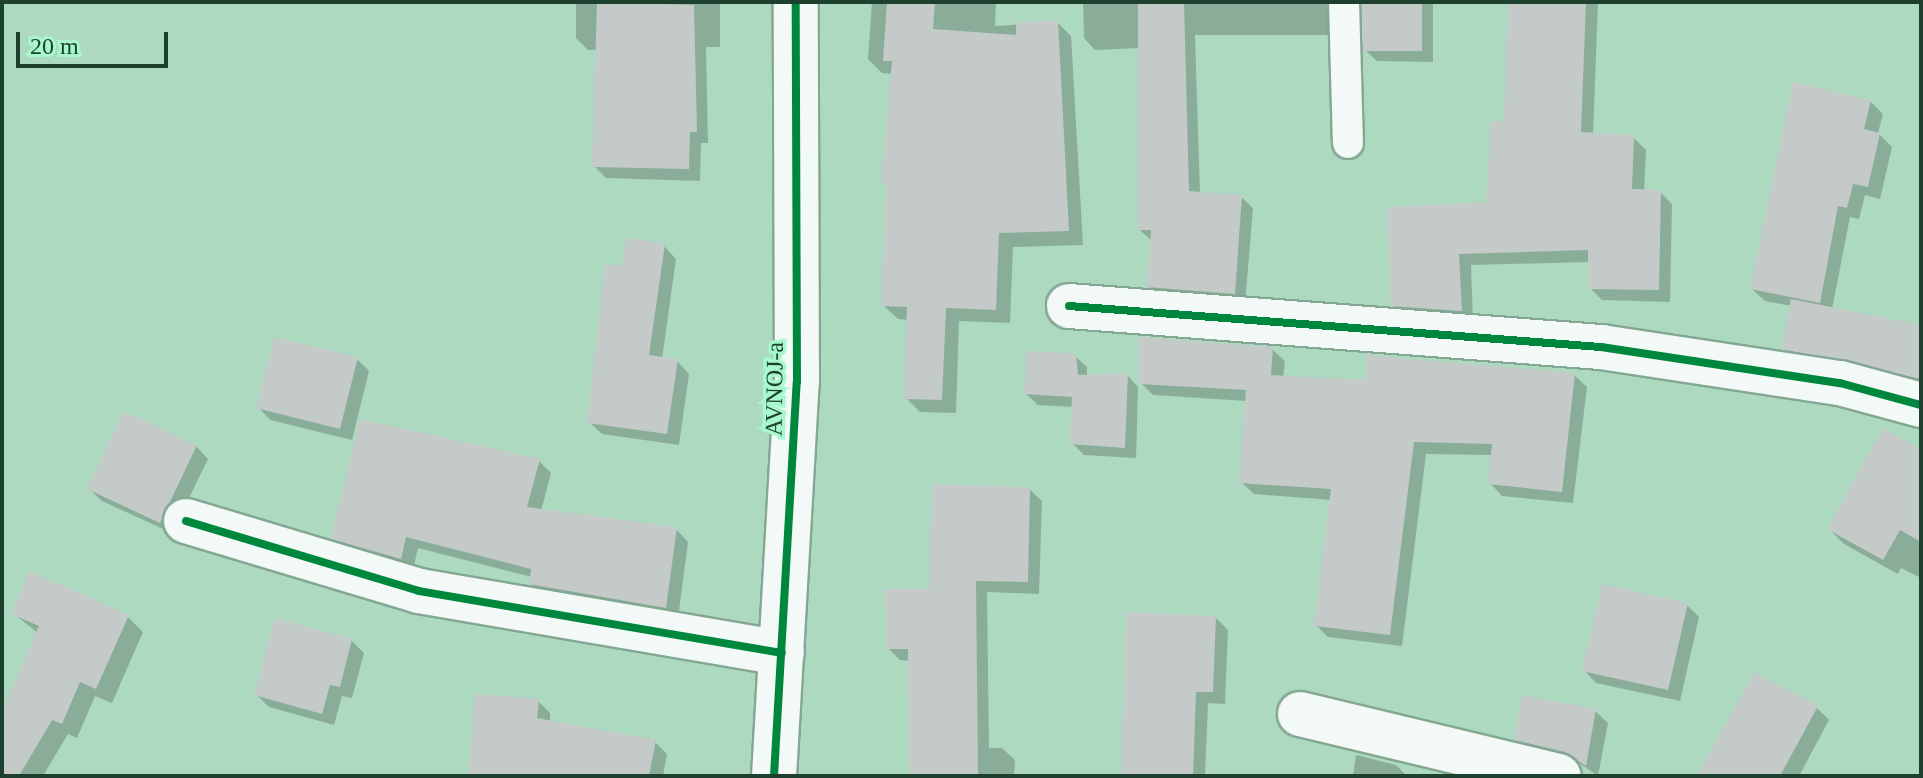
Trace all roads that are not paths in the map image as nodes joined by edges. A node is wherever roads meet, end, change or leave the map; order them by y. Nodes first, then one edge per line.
1 (796, 2) edge
2 (1344, 2) edge
3 (1348, 143) dead end
4 (1069, 306) dead end
5 (1921, 405) edge
6 (186, 521) dead end
7 (782, 653) junction
8 (1300, 714) dead end
9 (774, 776) edge
10 (1559, 776) edge

1 - 7 street, AVNOJ-a
2 - 3 lane
4 - 5 street
6 - 7 street
7 - 9 street, AVNOJ-a
8 - 10 street

